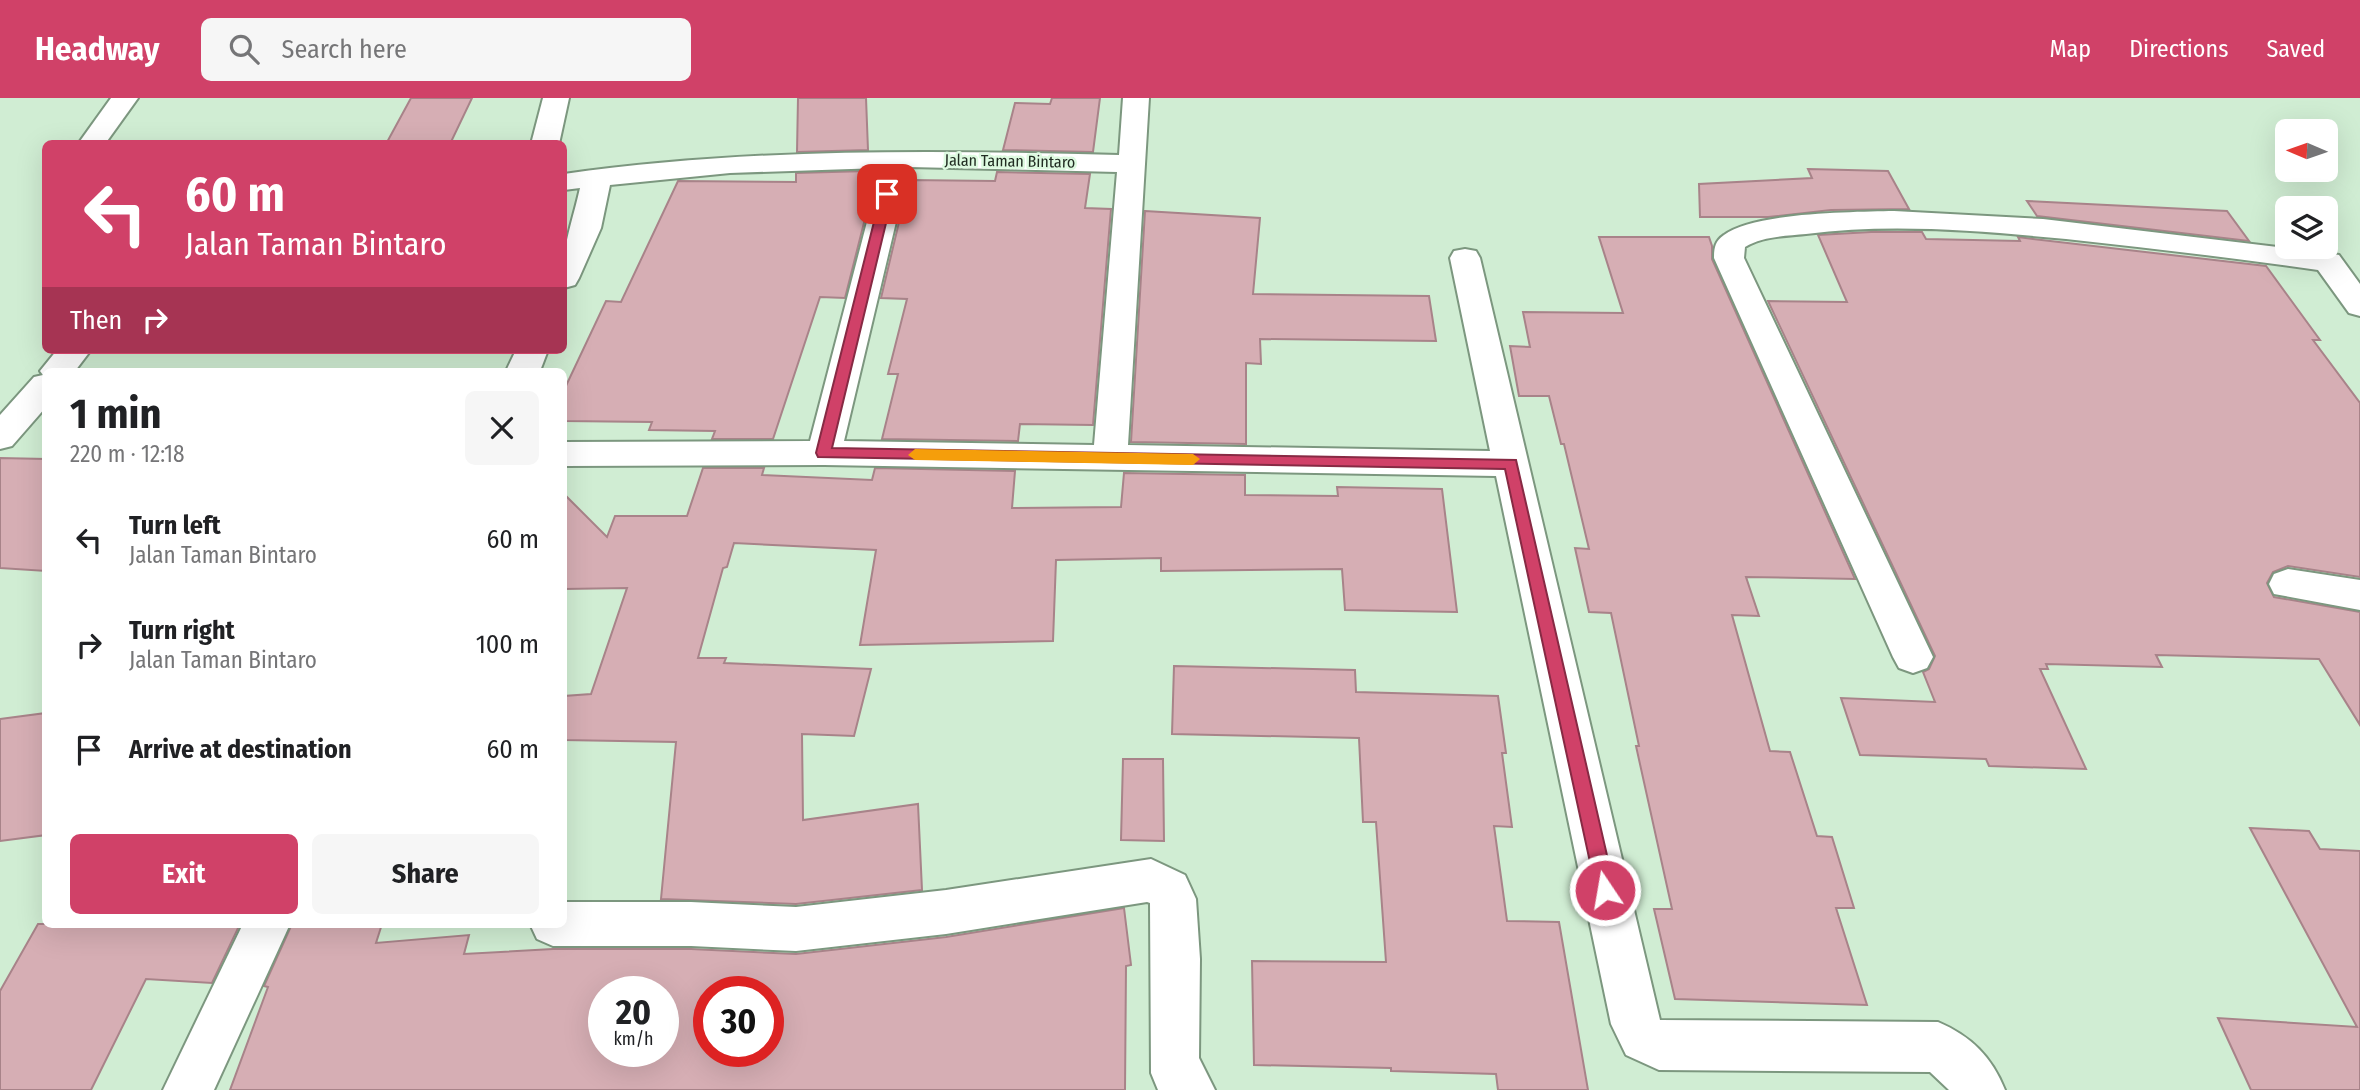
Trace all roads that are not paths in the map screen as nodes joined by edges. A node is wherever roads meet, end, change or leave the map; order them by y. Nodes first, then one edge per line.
1 (125, 98) edge
2 (555, 98) edge
3 (1136, 98) edge
4 (94, 140) edge
5 (546, 140) edge
6 (897, 159) junction
7 (1132, 164) junction
8 (597, 177) junction
9 (567, 182) edge
10 (575, 228) edge
11 (1465, 258) dead end
12 (2328, 262) junction
13 (2360, 263) edge
14 (567, 264) edge
15 (2360, 306) edge
16 (72, 354) edge
17 (60, 368) edge
18 (42, 389) edge
19 (0, 437) edge
20 (824, 453) junction
21 (567, 454) edge
22 (1110, 458) junction
23 (1511, 464) junction
24 (2288, 584) dead end
25 (2360, 594) edge
26 (1913, 657) dead end
27 (567, 924) edge
28 (265, 928) edge
29 (188, 1090) edge
30 (1190, 1090) edge
31 (1980, 1090) edge

1 - 4 street
2 - 5 street
3 - 7 street
6 - 7 street, Jalan Taman Bintaro
6 - 8 street, Jalan Taman Bintaro
6 - 20 street
7 - 22 street
8 - 9 street, Jalan Taman Bintaro
8 - 10 street
10 - 14 street
11 - 23 street
12 - 13 street
12 - 15 street
12 - 26 street
16 - 17 street
18 - 19 street
20 - 21 street
20 - 22 street
22 - 23 street
23 - 31 street
24 - 25 street
27 - 30 street
28 - 29 street

